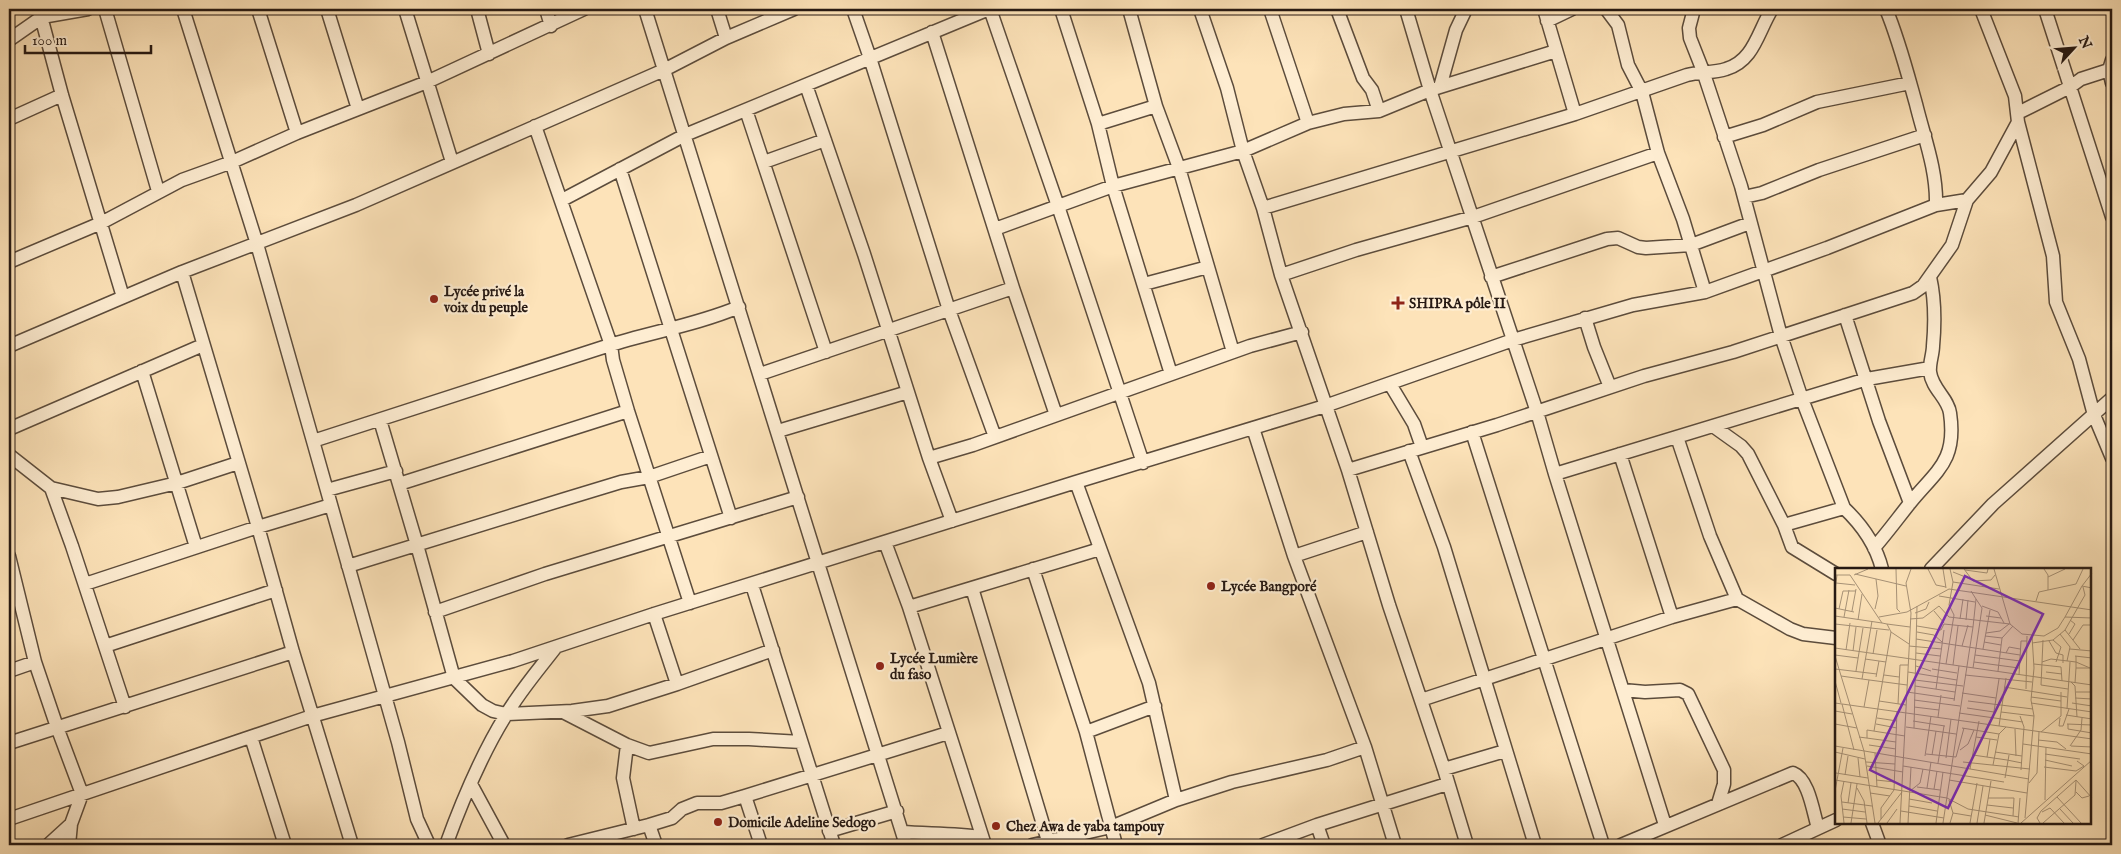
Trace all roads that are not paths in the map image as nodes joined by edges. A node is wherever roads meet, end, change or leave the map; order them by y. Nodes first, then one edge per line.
1 (88, 9) edge
2 (104, 9) edge
3 (183, 9) edge
4 (258, 9) edge
5 (327, 9) edge
6 (405, 9) edge
7 (477, 9) edge
8 (546, 9) edge
9 (584, 9) edge
10 (645, 9) edge
11 (717, 9) edge
12 (794, 9) edge
13 (853, 9) edge
14 (989, 9) edge
15 (1061, 9) edge
16 (1129, 9) edge
17 (1200, 9) edge
18 (1270, 9) edge
19 (1337, 9) edge
20 (1406, 9) edge
21 (1466, 9) edge
22 (1572, 9) edge
23 (1606, 9) edge
24 (1694, 9) edge
25 (1886, 9) edge
26 (1981, 9) edge
27 (2045, 9) edge
28 (1768, 10) edge
29 (40, 13) edge
30 (1618, 14) edge
31 (1546, 15) edge
32 (551, 26) junction
33 (932, 32) junction
34 (726, 38) junction
35 (9, 40) edge
36 (1556, 51) junction
37 (489, 54) junction
38 (870, 58) junction
39 (2111, 66) edge
40 (664, 70) junction
41 (1703, 71) junction
42 (427, 82) junction
43 (1910, 83) junction
44 (2112, 83) edge
45 (806, 85) junction
46 (2070, 87) junction
47 (1435, 89) junction
48 (1642, 92) junction
49 (62, 95) junction
50 (1156, 106) junction
51 (358, 109) junction
52 (746, 110) junction
53 (1379, 111) junction
54 (1574, 114) junction
55 (2018, 117) junction
56 (9, 119) edge
57 (1308, 123) junction
58 (1098, 124) junction
59 (535, 126) junction
60 (297, 133) junction
61 (685, 135) junction
62 (1925, 135) junction
63 (1724, 137) junction
64 (825, 140) junction
65 (1243, 151) junction
66 (1452, 151) junction
67 (1658, 153) junction
68 (232, 162) junction
69 (452, 162) junction
70 (764, 162) junction
71 (1179, 168) junction
72 (620, 169) junction
73 (1114, 186) junction
74 (158, 191) junction
75 (1744, 197) junction
76 (562, 200) junction
77 (1967, 200) junction
78 (1936, 205) junction
79 (1058, 206) junction
80 (1263, 208) junction
81 (1473, 217) junction
82 (2112, 217) edge
83 (101, 223) junction
84 (1750, 223) junction
85 (996, 229) junction
86 (256, 244) junction
87 (1691, 245) junction
88 (9, 262) edge
89 (1208, 267) junction
90 (1764, 270) junction
91 (182, 272) junction
92 (1282, 275) junction
93 (1491, 277) junction
94 (1930, 277) junction
95 (1144, 284) junction
96 (1012, 288) junction
97 (1705, 292) junction
98 (123, 297) junction
99 (739, 307) junction
100 (949, 310) junction
101 (1845, 315) junction
102 (1585, 318) junction
103 (671, 330) junction
104 (888, 330) junction
105 (1302, 332) junction
106 (1781, 336) junction
107 (1513, 340) junction
108 (203, 345) junction
109 (611, 345) junction
110 (9, 346) edge
111 (826, 352) junction
112 (1234, 352) junction
113 (1930, 368) junction
114 (142, 371) junction
115 (760, 374) junction
116 (1171, 374) junction
117 (1867, 379) junction
118 (1390, 384) junction
119 (1610, 387) junction
120 (908, 392) junction
121 (1119, 392) junction
122 (2112, 398) edge
123 (1802, 399) junction
124 (1325, 406) junction
125 (628, 410) junction
126 (1537, 412) junction
127 (1056, 415) junction
128 (2094, 415) junction
129 (380, 420) junction
130 (1713, 426) junction
131 (1253, 428) junction
132 (9, 429) edge
133 (778, 431) junction
134 (1472, 432) junction
135 (995, 437) junction
136 (1677, 437) junction
137 (314, 441) junction
138 (1422, 447) junction
139 (1409, 451) junction
140 (1620, 454) junction
141 (9, 456) edge
142 (710, 456) junction
143 (929, 458) junction
144 (2112, 458) edge
145 (238, 463) junction
146 (1143, 463) junction
147 (1348, 470) junction
148 (1555, 474) junction
149 (397, 477) junction
150 (649, 477) junction
151 (1076, 482) junction
152 (177, 483) junction
153 (51, 488) junction
154 (328, 490) junction
155 (798, 496) junction
156 (1910, 503) junction
157 (331, 505) junction
158 (1844, 508) junction
159 (731, 518) junction
160 (952, 521) junction
161 (1784, 525) junction
162 (258, 527) junction
163 (1367, 532) junction
164 (670, 536) junction
165 (885, 542) junction
166 (417, 545) junction
167 (196, 547) junction
168 (1874, 548) junction
169 (1100, 549) junction
170 (9, 556) edge
171 (1294, 556) junction
172 (819, 563) junction
173 (348, 566) junction
174 (1882, 568) edge
175 (1932, 568) edge
176 (1033, 569) junction
177 (1835, 573) edge
178 (85, 584) junction
179 (752, 585) junction
180 (972, 588) junction
181 (276, 590) junction
182 (1737, 599) junction
183 (690, 604) junction
184 (908, 607) junction
185 (435, 612) junction
186 (654, 614) junction
187 (1672, 617) junction
188 (1835, 638) edge
189 (1607, 640) junction
190 (105, 646) junction
191 (556, 647) junction
192 (772, 650) junction
193 (293, 652) junction
194 (1544, 660) junction
195 (35, 662) junction
196 (9, 671) edge
197 (454, 678) junction
198 (1483, 678) junction
199 (677, 684) junction
200 (1623, 690) junction
201 (385, 697) junction
202 (1421, 700) junction
203 (1155, 706) junction
204 (125, 708) junction
205 (564, 712) junction
206 (506, 714) junction
207 (312, 716) junction
208 (57, 727) junction
209 (1086, 732) junction
210 (948, 733) junction
211 (251, 738) junction
212 (802, 742) junction
213 (9, 743) edge
214 (627, 745) junction
215 (1365, 747) junction
216 (1505, 751) junction
217 (879, 754) junction
218 (1444, 769) junction
219 (812, 775) junction
220 (471, 784) junction
221 (1447, 784) junction
222 (82, 794) junction
223 (745, 796) junction
224 (1176, 800) junction
225 (1718, 804) junction
226 (1382, 806) junction
227 (897, 811) junction
228 (9, 819) edge
229 (1835, 820) edge
230 (71, 824) junction
231 (1872, 824) edge
232 (650, 825) junction
233 (1317, 825) junction
234 (1665, 826) junction
235 (1111, 827) junction
236 (1818, 828) junction
237 (634, 829) junction
238 (830, 831) junction
239 (902, 832) junction
240 (983, 841) edge
241 (1048, 841) junction
242 (48, 845) edge
243 (69, 845) edge
244 (285, 845) edge
245 (352, 845) edge
246 (428, 845) edge
247 (446, 845) edge
248 (504, 845) edge
249 (572, 845) edge
250 (656, 845) edge
251 (761, 845) edge
252 (834, 845) edge
253 (906, 845) edge
254 (1032, 845) edge
255 (1116, 845) edge
256 (1263, 845) edge
257 (1324, 845) edge
258 (1395, 845) edge
259 (1467, 845) edge
260 (1535, 845) edge
261 (1603, 845) edge
262 (1621, 845) edge
263 (1782, 845) edge
264 (1880, 845) edge

1 - 29 street
2 - 74 street
3 - 68 street
4 - 60 street
5 - 51 street
6 - 42 street
7 - 37 street
8 - 32 street
9 - 32 street
10 - 40 street
11 - 34 street
12 - 34 street
13 - 38 street
14 - 33 street
14 - 79 street
15 - 58 street
16 - 50 street
17 - 65 street
18 - 57 street
19 - 53 street
20 - 47 street
21 - 47 street
22 - 31 street
23 - 30 street
24 - 41 street
25 - 43 street
26 - 55 street
27 - 46 street
28 - 41 street
29 - 35 street
29 - 49 street
30 - 48 street
31 - 36 street
32 - 37 street
33 - 38 street
33 - 85 street
34 - 40 street
36 - 47 street
36 - 54 street
37 - 42 street
38 - 45 street
38 - 100 street
39 - 44 street
39 - 46 street
40 - 59 street
40 - 61 street
41 - 48 street
41 - 63 street
42 - 51 street
42 - 69 street
43 - 62 street
43 - 63 street
45 - 52 street
45 - 64 street
46 - 55 street
46 - 82 street
47 - 53 street
47 - 66 street
48 - 54 street
48 - 67 street
49 - 56 street
49 - 83 street
50 - 58 street
50 - 71 street
51 - 60 street
52 - 61 street
52 - 70 street
53 - 57 street
54 - 66 street
55 - 77 street
55 - 128 street
57 - 65 street
58 - 73 street
59 - 69 street
59 - 76 street
60 - 68 street
61 - 72 street
61 - 99 street
62 - 75 street
62 - 78 street
63 - 75 street
64 - 70 street
64 - 104 street
65 - 71 street
65 - 80 street
66 - 80 street
66 - 81 street
67 - 81 street
67 - 87 street
68 - 74 street
68 - 86 street
69 - 86 street
70 - 111 street
71 - 73 street
71 - 89 street
72 - 76 street
72 - 103 street
73 - 79 street
73 - 95 street
74 - 83 street
75 - 84 street
76 - 109 street
77 - 78 street
77 - 94 street
78 - 90 street
79 - 85 street
79 - 121 street
80 - 92 street
81 - 92 street
81 - 93 street
83 - 88 street
83 - 98 street
84 - 87 street
84 - 90 street
85 - 96 street
86 - 91 street
86 - 137 street
87 - 93 street
87 - 97 street
89 - 95 street
89 - 112 street
90 - 97 street
90 - 106 street
91 - 98 street
91 - 108 street
92 - 105 street
93 - 107 street
94 - 101 street
94 - 113 street
95 - 116 street
96 - 100 street
96 - 127 street
97 - 102 street
98 - 110 street
99 - 103 street
99 - 115 street
100 - 104 street
100 - 135 street
101 - 106 street
101 - 117 street
102 - 107 street
102 - 119 street
103 - 109 street
103 - 142 street
104 - 111 street
104 - 120 street
105 - 112 street
105 - 124 street
106 - 119 street
106 - 123 street
107 - 118 street
107 - 126 street
108 - 114 street
108 - 145 street
109 - 125 street
109 - 129 street
111 - 115 street
112 - 116 street
113 - 117 street
113 - 156 street
114 - 132 street
114 - 152 street
115 - 133 street
116 - 121 street
117 - 123 street
117 - 156 street
118 - 124 street
118 - 138 street
119 - 126 street
120 - 133 street
120 - 143 street
121 - 127 street
121 - 146 street
122 - 128 street
123 - 130 street
123 - 158 street
124 - 131 street
124 - 147 street
125 - 149 street
125 - 150 street
126 - 134 street
126 - 148 street
127 - 135 street
128 - 144 street
128 - 175 street
129 - 137 street
129 - 149 street
130 - 136 street
130 - 161 street
131 - 146 street
131 - 171 street
133 - 155 street
134 - 138 street
134 - 194 street
135 - 143 street
136 - 140 street
136 - 182 street
137 - 154 street
138 - 139 street
139 - 147 street
139 - 198 street
140 - 148 street
140 - 187 street
141 - 153 street
142 - 150 street
142 - 159 street
143 - 160 street
145 - 152 street
145 - 162 street
146 - 151 street
147 - 163 street
148 - 189 street
149 - 154 street
149 - 166 street
150 - 164 street
150 - 166 street
151 - 160 street
151 - 169 street
152 - 153 street
152 - 167 street
153 - 178 street
154 - 157 street
155 - 159 street
155 - 172 street
156 - 168 street
157 - 162 street
157 - 173 street
158 - 161 street
158 - 168 street
159 - 164 street
160 - 165 street
161 - 177 street
162 - 167 street
162 - 181 street
163 - 171 street
163 - 202 street
164 - 183 street
164 - 185 street
165 - 172 street
165 - 184 street
166 - 173 street
166 - 185 street
167 - 178 street
168 - 174 street
169 - 176 street
169 - 203 street
170 - 195 street
171 - 215 street
172 - 179 street
172 - 217 street
173 - 201 street
176 - 180 street
176 - 209 street
178 - 190 street
179 - 183 street
179 - 192 street
180 - 184 street
180 - 241 street
181 - 190 street
181 - 193 street
182 - 187 street
182 - 188 street
183 - 186 street
184 - 210 street
185 - 197 street
186 - 191 street
186 - 199 street
187 - 189 street
189 - 194 street
189 - 200 street
190 - 204 street
191 - 197 street
191 - 206 street
192 - 199 street
192 - 212 street
193 - 204 street
193 - 207 street
194 - 198 street
194 - 261 street
195 - 196 street
195 - 208 street
197 - 201 street
197 - 206 street
198 - 202 street
198 - 216 street
199 - 205 street
200 - 225 street
200 - 234 street
201 - 207 street
201 - 246 street
202 - 218 street
203 - 209 street
203 - 224 street
204 - 208 street
205 - 206 street
205 - 214 street
206 - 220 street
207 - 211 street
207 - 245 street
208 - 213 street
208 - 222 street
209 - 235 street
210 - 217 street
210 - 240 street
211 - 222 street
211 - 244 street
212 - 214 street
212 - 219 street
214 - 237 street
215 - 224 street
215 - 226 street
216 - 218 street
216 - 260 street
217 - 219 street
217 - 227 street
218 - 221 street
219 - 223 street
219 - 238 street
220 - 247 street
220 - 248 street
221 - 226 street
221 - 259 street
222 - 228 street
222 - 230 street
223 - 232 street
223 - 251 street
224 - 235 street
225 - 234 street
225 - 236 street
226 - 233 street
226 - 258 street
227 - 238 street
227 - 239 street
229 - 236 street
230 - 242 street
230 - 243 street
231 - 264 street
232 - 237 street
232 - 250 street
233 - 256 street
233 - 257 street
234 - 262 street
235 - 241 street
235 - 255 street
236 - 263 street
237 - 249 street
238 - 252 street
239 - 240 street
239 - 253 street
241 - 254 street

